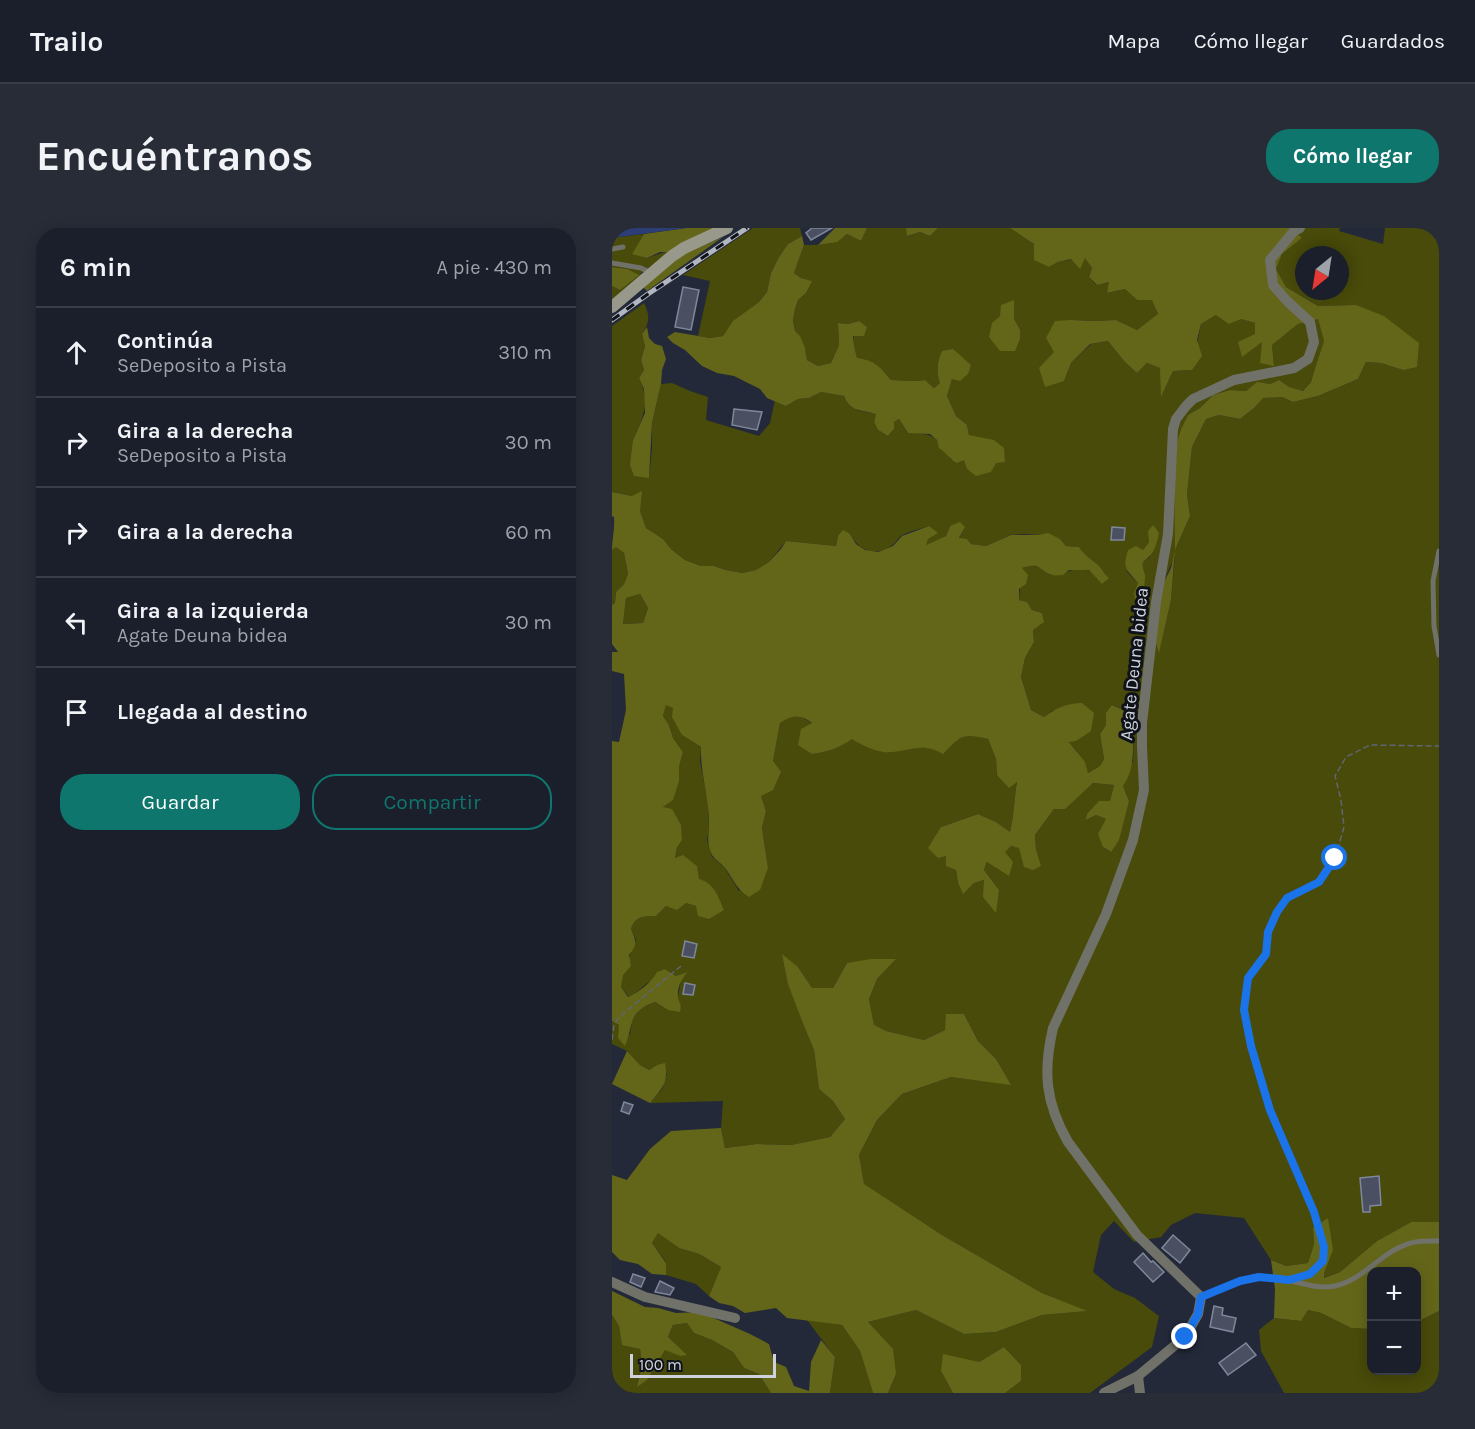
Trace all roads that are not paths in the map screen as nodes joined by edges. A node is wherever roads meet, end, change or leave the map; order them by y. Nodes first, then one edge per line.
1 (727, 228) edge
2 (1300, 228) edge
3 (623, 247) dead end
4 (612, 249) edge
5 (612, 263) edge
6 (651, 273) junction
7 (612, 307) edge
8 (1439, 550) edge
9 (1439, 656) edge
10 (1439, 1241) edge
11 (612, 1282) edge
12 (1201, 1297) junction
13 (735, 1318) dead end
14 (1138, 1376) junction
15 (1104, 1393) edge
16 (1140, 1393) edge

1 - 6 street
2 - 12 street, Agate Deuna bidea
3 - 4 lane
5 - 6 lane
6 - 7 street
8 - 9 lane
10 - 12 lane
11 - 13 street
12 - 14 street
14 - 15 street
14 - 16 street

